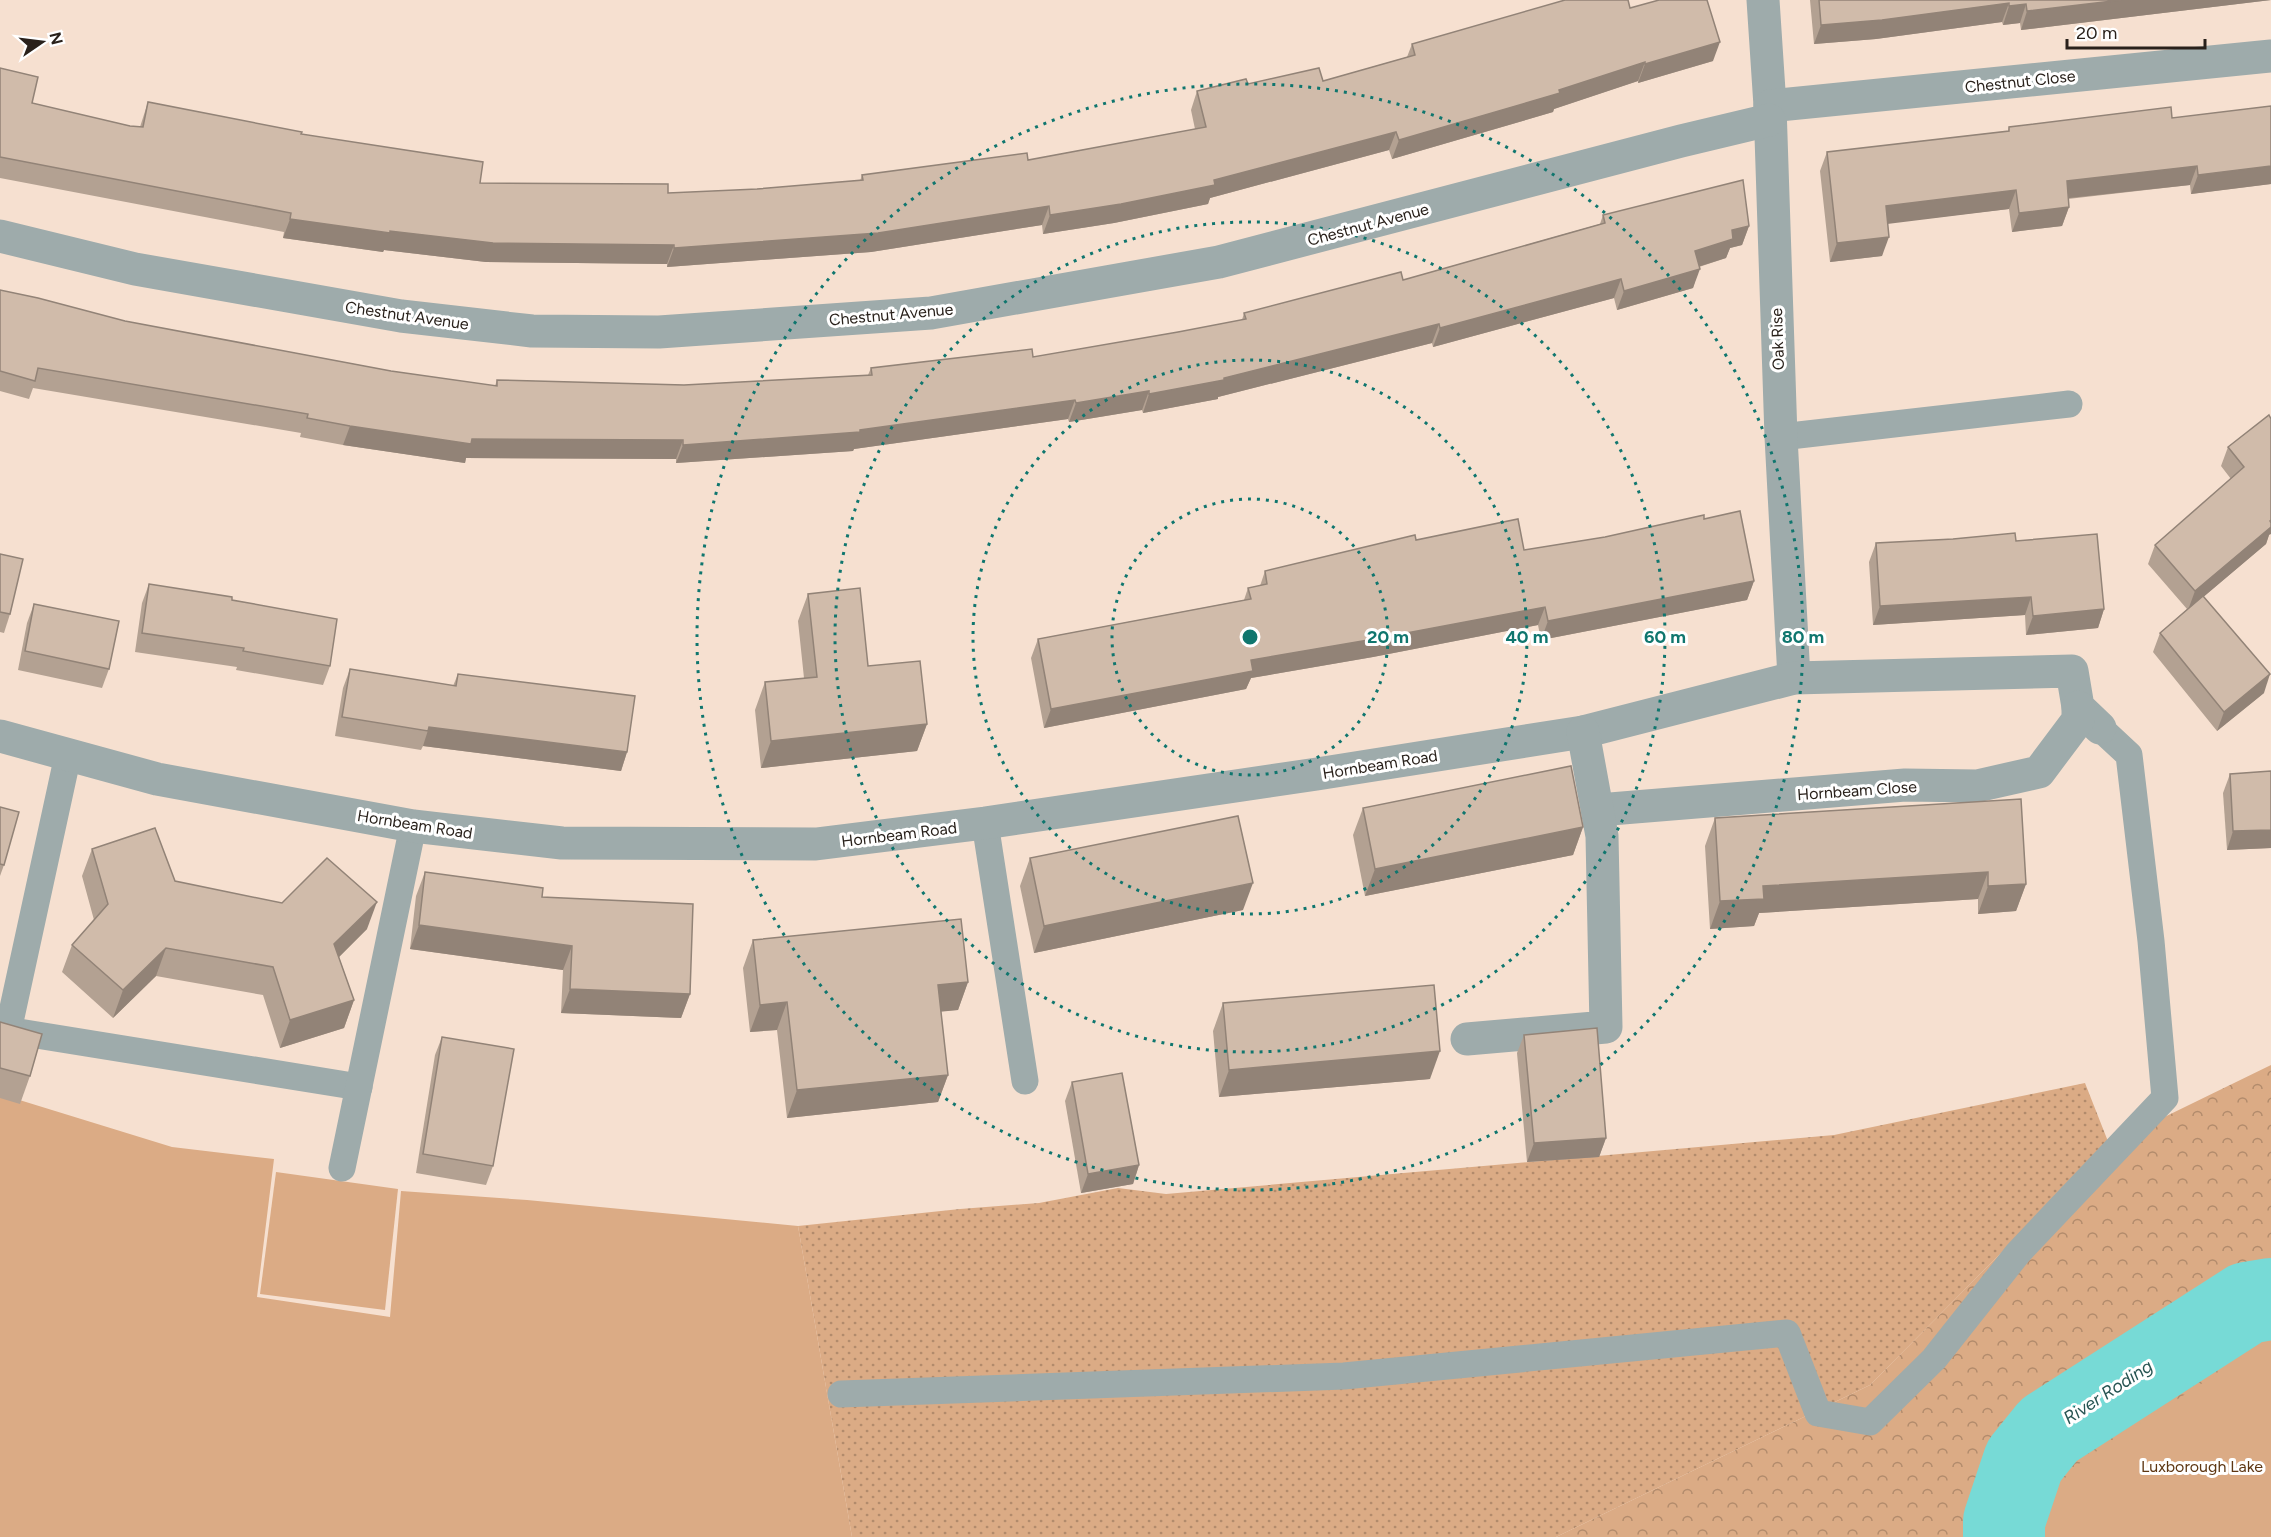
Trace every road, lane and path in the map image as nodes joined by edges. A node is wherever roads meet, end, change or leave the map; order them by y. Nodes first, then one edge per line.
1 (1763, 0) edge
2 (2271, 56) edge
3 (1770, 113) junction
4 (0, 236) edge
5 (2069, 404) dead end
6 (1781, 437) junction
7 (1794, 678) junction
8 (2089, 718) junction
9 (1584, 732) junction
10 (0, 736) edge
11 (68, 755) junction
12 (1598, 810) junction
13 (986, 823) junction
14 (413, 826) junction
15 (4, 1030) edge
16 (1467, 1039) dead end
17 (1025, 1081) dead end
18 (359, 1087) junction
19 (342, 1168) dead end
20 (841, 1394) dead end

1 - 3 street, Oak Rise
2 - 3 street, Chestnut Close
3 - 4 street, Chestnut Avenue
3 - 6 street, Oak Rise
5 - 6 lane
6 - 7 street, Oak Rise
7 - 8 street
7 - 9 street, Hornbeam Road
8 - 12 street, Hornbeam Close
8 - 20 lane
9 - 12 street
9 - 13 street, Hornbeam Road
10 - 11 street, Hornbeam Road
11 - 14 street, Hornbeam Road
11 - 15 lane
12 - 16 street
13 - 14 street, Hornbeam Road
13 - 17 lane
14 - 18 lane
15 - 18 lane
18 - 19 lane

